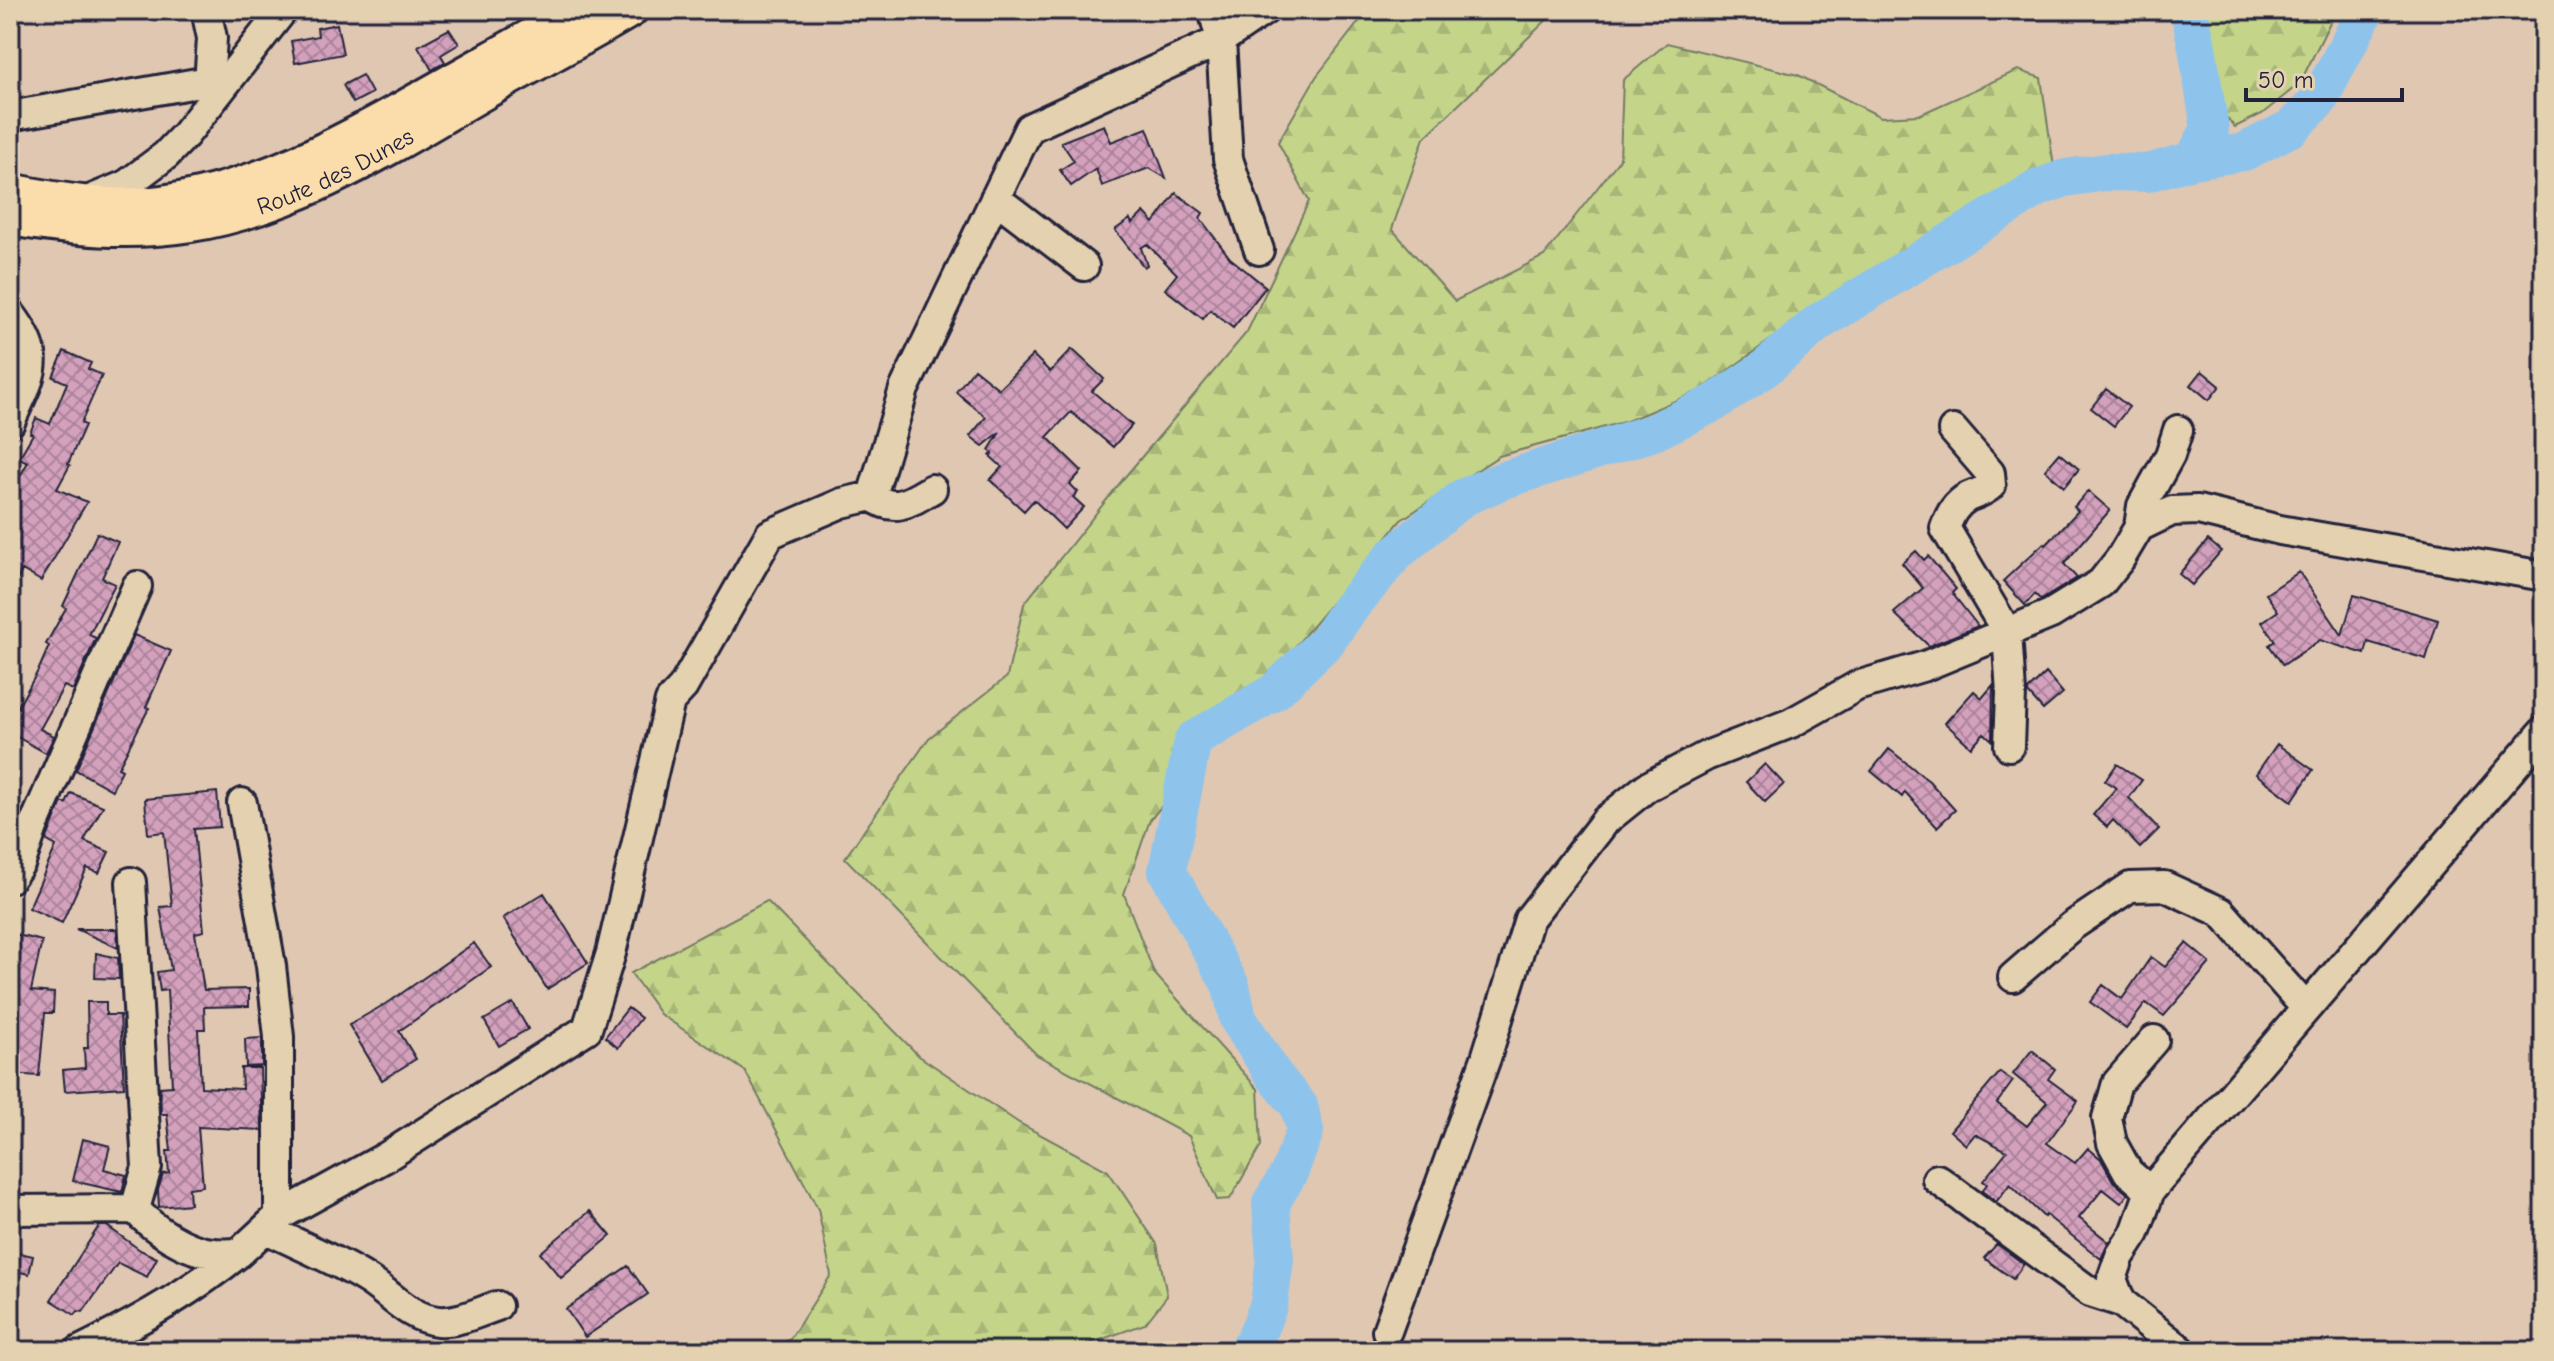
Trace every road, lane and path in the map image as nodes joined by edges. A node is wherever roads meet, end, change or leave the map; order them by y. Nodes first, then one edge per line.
1 (206, 10) edge
2 (283, 10) edge
3 (577, 10) edge
4 (630, 10) edge
5 (1213, 10) edge
6 (1265, 10) edge
7 (1221, 40) junction
8 (214, 86) junction
9 (10, 116) edge
10 (10, 191) edge
11 (995, 198) junction
12 (80, 205) junction
13 (10, 218) edge
14 (1259, 250) dead end
15 (1084, 266) dead end
16 (10, 313) edge
17 (10, 422) edge
18 (1953, 430) dead end
19 (2178, 430) dead end
20 (932, 489) dead end
21 (872, 496) junction
22 (2139, 527) junction
23 (2544, 576) edge
24 (137, 586) dead end
25 (2007, 632) junction
26 (2544, 731) edge
27 (2009, 746) dead end
28 (242, 803) dead end
29 (10, 878) edge
30 (131, 882) dead end
31 (2013, 977) dead end
32 (2306, 1008) junction
33 (2154, 1040) dead end
34 (1937, 1179) dead end
35 (2150, 1191) junction
36 (135, 1209) junction
37 (10, 1210) edge
38 (272, 1222) junction
39 (239, 1253) junction
40 (2121, 1302) junction
41 (497, 1306) dead end
42 (1387, 1331) dead end
43 (79, 1351) edge
44 (2182, 1351) edge

1 - 8 street
2 - 8 street
3 - 12 main road, Route des Dunes
4 - 13 main road, Route des Dunes
5 - 7 street
6 - 7 street
7 - 11 street
7 - 14 street
8 - 9 street
8 - 12 street
10 - 12 main road, Route des Dunes
11 - 15 street
11 - 21 street
16 - 17 street
18 - 25 street
19 - 22 street
20 - 21 street
21 - 38 street
22 - 23 street
22 - 25 street
24 - 29 street
25 - 27 street
25 - 42 street
26 - 32 street
28 - 38 street
30 - 36 street
31 - 32 street
32 - 35 street
33 - 35 street
34 - 40 street
35 - 40 street
36 - 37 street
36 - 39 street
38 - 39 street
38 - 41 street
39 - 43 street
40 - 44 street

